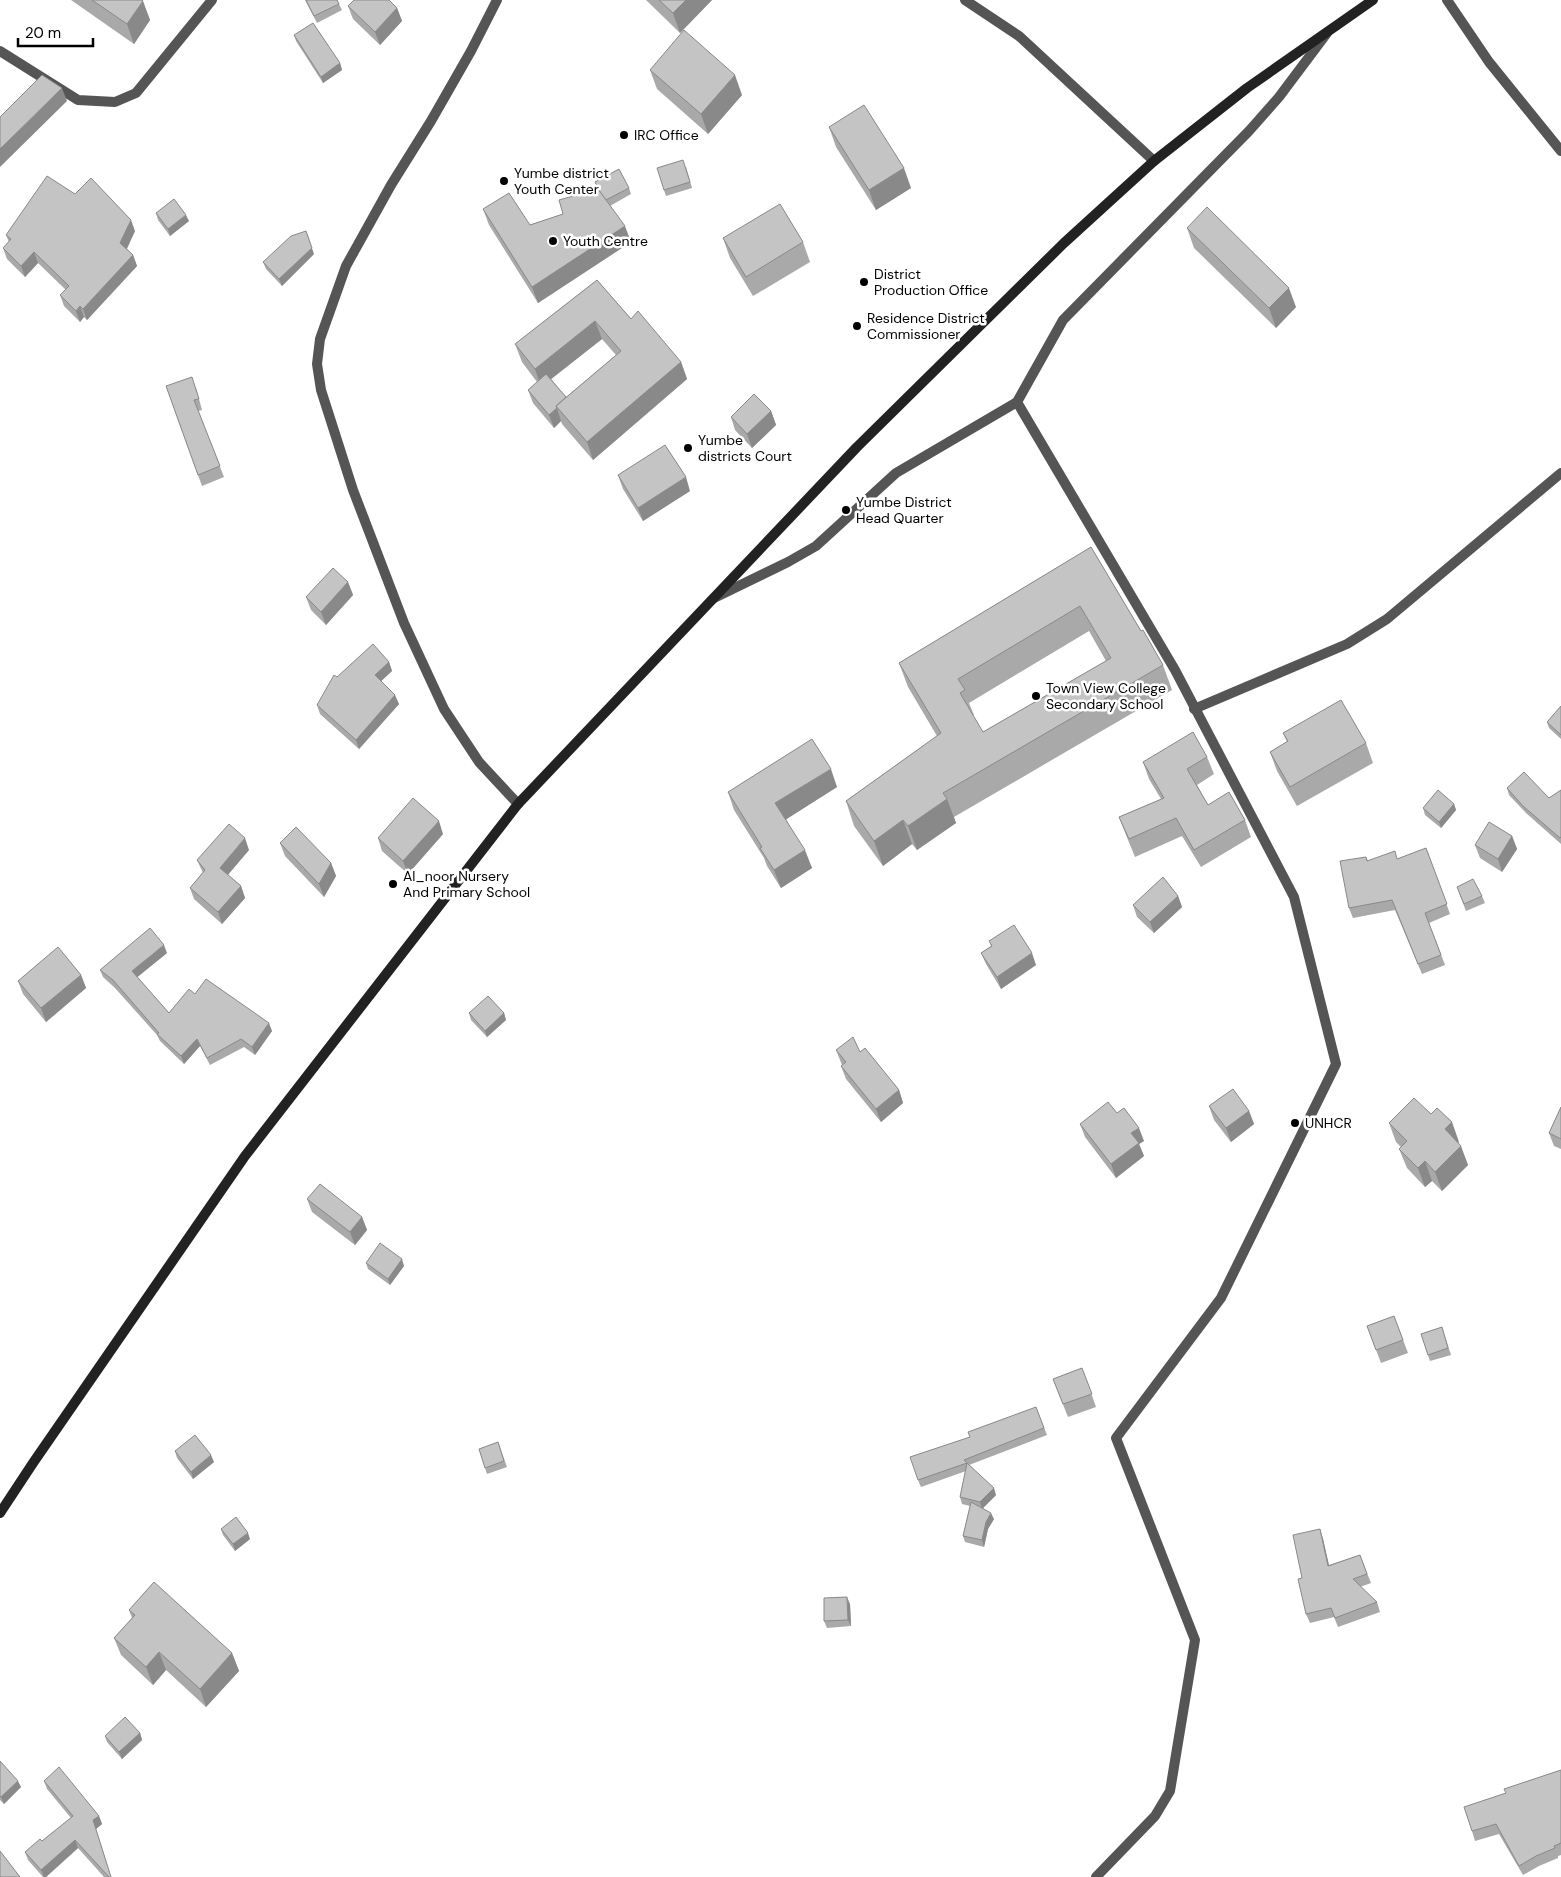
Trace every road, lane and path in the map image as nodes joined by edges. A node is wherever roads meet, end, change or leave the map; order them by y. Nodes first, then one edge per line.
1 (212, 0) edge
2 (498, 0) edge
3 (965, 0) edge
4 (1372, 0) edge
5 (1446, 0) edge
6 (1329, 30) junction
7 (0, 51) edge
8 (1561, 150) edge
9 (1154, 161) junction
10 (1017, 402) junction
11 (1561, 473) edge
12 (714, 599) junction
13 (1194, 709) junction
14 (518, 804) junction
15 (0, 1513) edge
16 (1096, 1877) edge

1 - 7 street
2 - 14 street
3 - 9 street
4 - 6 main road
5 - 8 street
6 - 9 main road
6 - 10 street
9 - 12 main road
10 - 12 street
10 - 13 street
11 - 13 street
12 - 14 main road
13 - 16 street
14 - 15 main road

